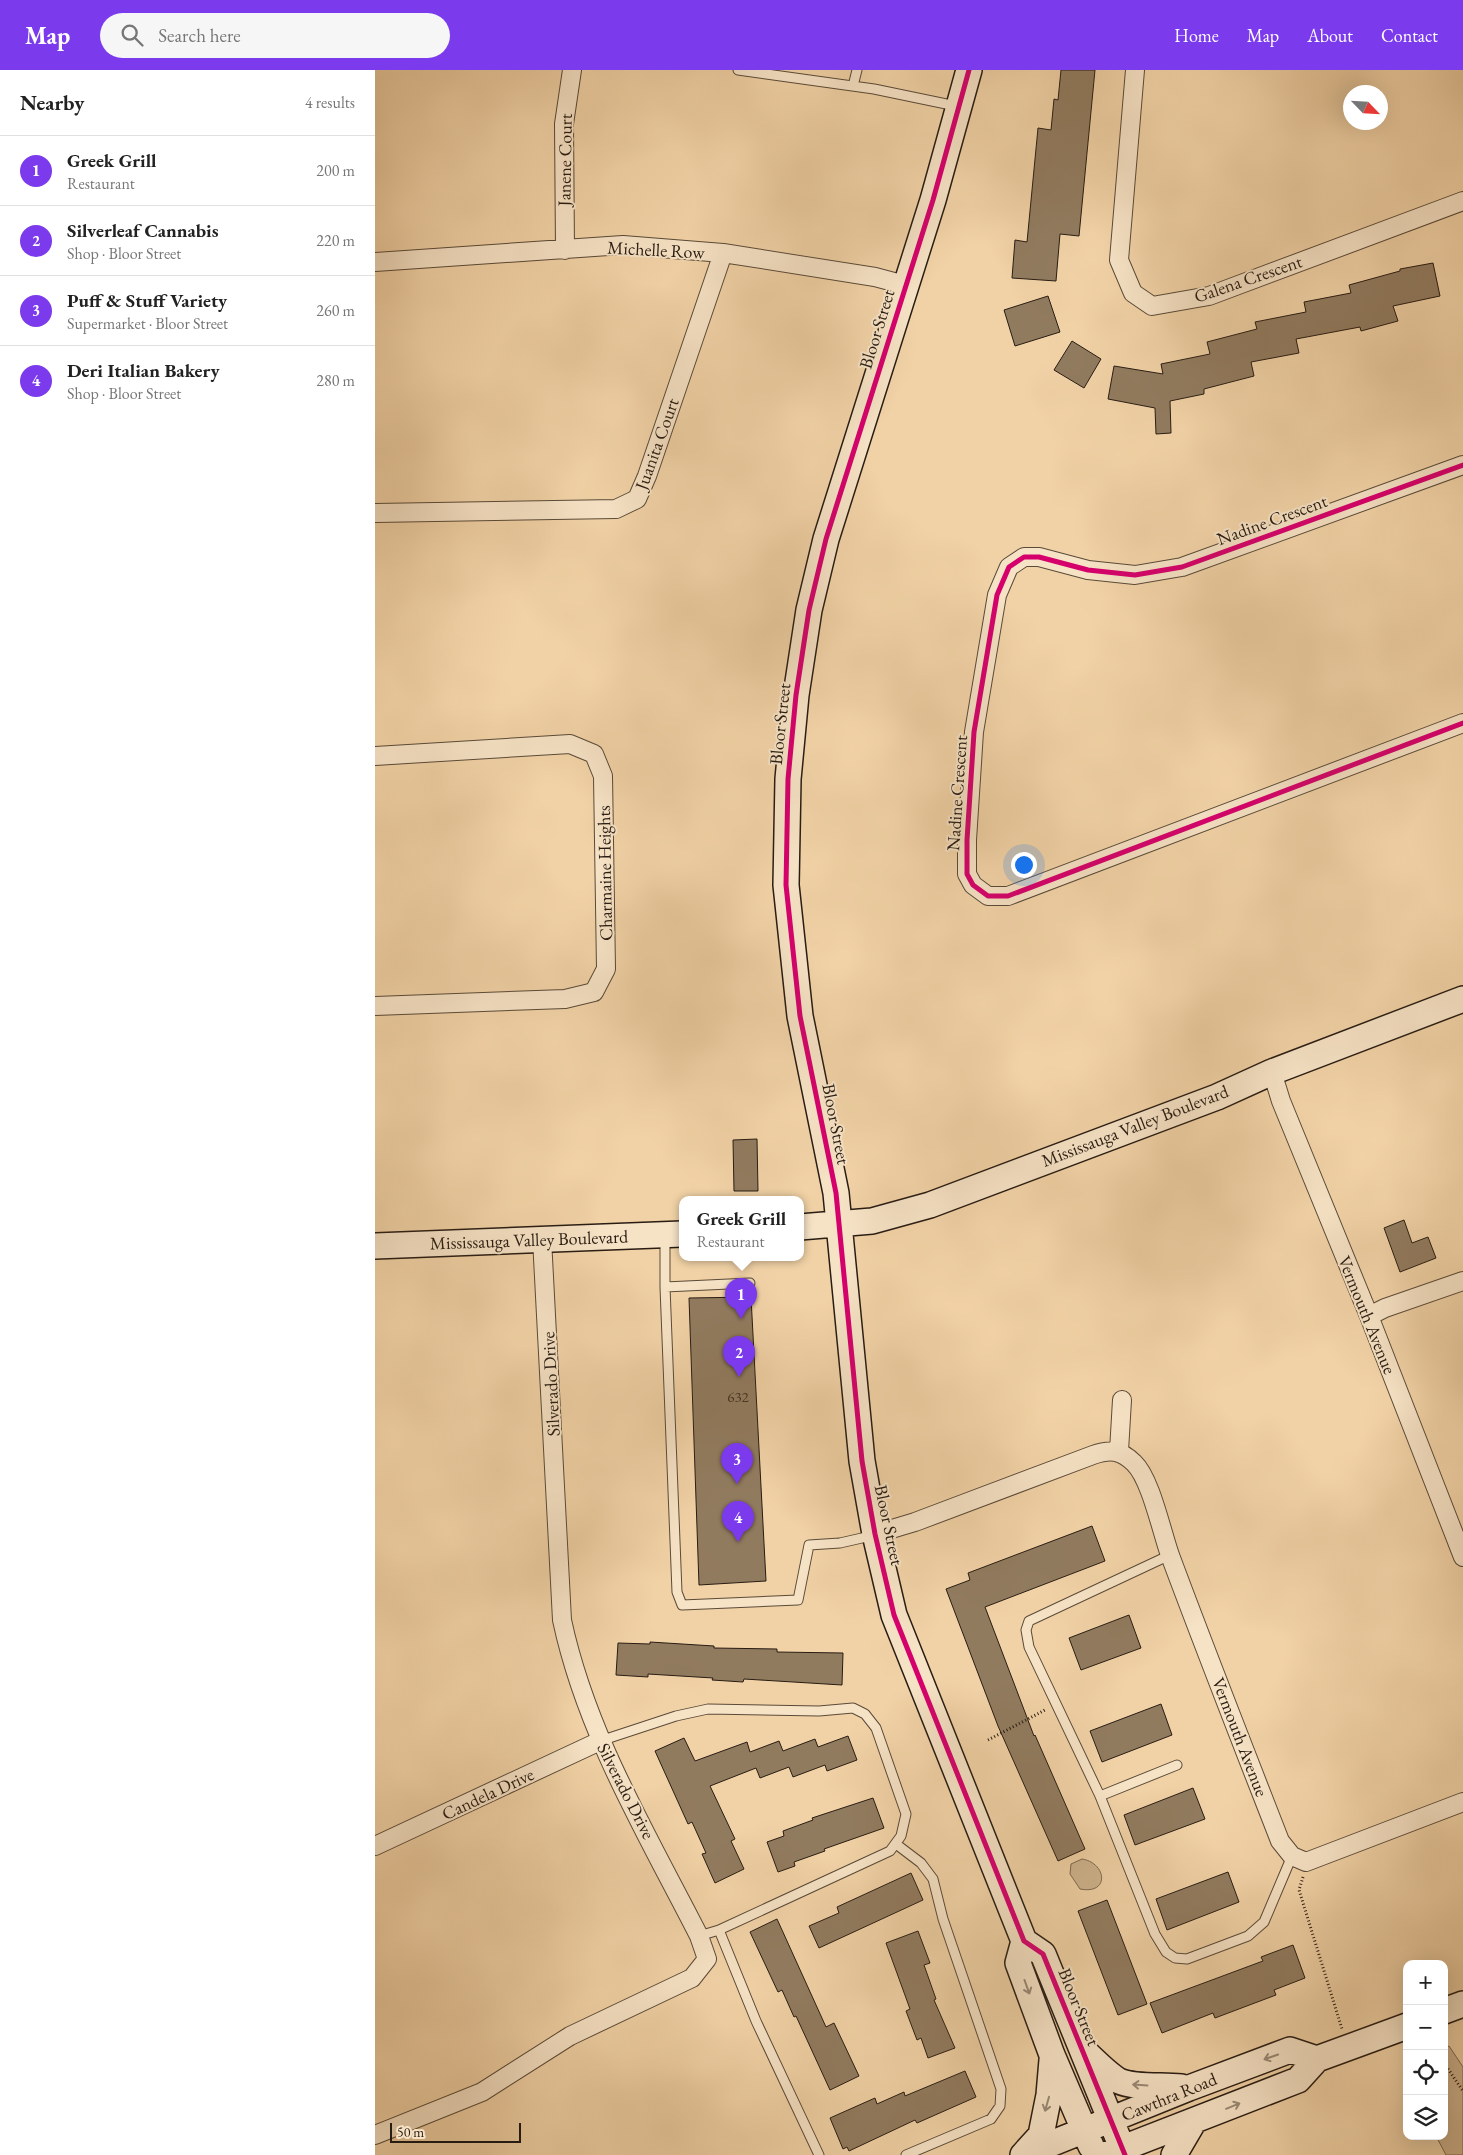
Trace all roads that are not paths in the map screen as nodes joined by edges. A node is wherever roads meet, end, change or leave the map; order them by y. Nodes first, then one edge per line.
1 (571, 70) edge
2 (738, 70) edge
3 (857, 70) edge
4 (969, 70) edge
5 (1135, 70) edge
6 (853, 86) junction
7 (959, 107) junction
8 (1463, 201) edge
9 (565, 250) junction
10 (723, 253) junction
11 (375, 262) edge
12 (905, 285) junction
13 (1463, 465) edge
14 (375, 513) edge
15 (1463, 723) edge
16 (375, 756) edge
17 (1463, 999) edge
18 (375, 1006) edge
19 (1272, 1072) junction
20 (839, 1224) junction
21 (804, 1227) edge
22 (673, 1235) edge
23 (542, 1238) junction
24 (375, 1246) edge
25 (1463, 1280) edge
26 (750, 1283) dead end
27 (665, 1287) junction
28 (1369, 1316) junction
29 (1122, 1400) dead end
30 (1119, 1451) junction
31 (875, 1534) junction
32 (1170, 1556) junction
33 (1463, 1557) edge
34 (600, 1741) junction
35 (1177, 1765) dead end
36 (1100, 1796) junction
37 (1463, 1802) edge
38 (896, 1844) junction
39 (375, 1846) edge
40 (1299, 1859) junction
41 (719, 1930) junction
42 (699, 1936) junction
43 (1024, 1941) junction
44 (1463, 2004) edge
45 (1448, 2010) edge
46 (1403, 2027) edge
47 (1081, 2048) junction
48 (1053, 2056) junction
49 (1317, 2059) junction
50 (1189, 2088) junction
51 (1110, 2121) junction
52 (1194, 2121) junction
53 (1084, 2131) junction
54 (375, 2135) edge
55 (1117, 2153) edge
56 (819, 2155) edge
57 (906, 2155) edge
58 (1023, 2155) edge
59 (1095, 2155) edge
60 (1174, 2155) edge

1 - 9 street, Janene Court
2 - 6 lane
3 - 6 lane
4 - 7 street, Bloor Street
5 - 8 street, Galena Crescent
6 - 7 lane
7 - 12 street, Bloor Street
9 - 10 street, Michelle Row
9 - 11 street, Michelle Row
10 - 12 street, Michelle Row
10 - 14 street, Juanita Court
12 - 20 street, Bloor Street
13 - 15 street, Nadine Crescent
16 - 18 street, Charmaine Heights
17 - 19 street, Mississauga Valley Boulevard
19 - 20 street, Mississauga Valley Boulevard
19 - 28 street, Vermouth Avenue
20 - 21 street, Mississauga Valley Boulevard
20 - 31 street, Bloor Street
22 - 23 street, Mississauga Valley Boulevard
22 - 27 lane
23 - 24 street, Mississauga Valley Boulevard
23 - 34 street, Silverado Drive
25 - 28 street
26 - 27 lane
27 - 31 lane
28 - 33 street, Vermouth Avenue
29 - 30 street
30 - 31 street
30 - 32 street, Vermouth Avenue
31 - 43 street, Bloor Street
32 - 36 lane
32 - 40 street, Vermouth Avenue
34 - 38 lane
34 - 39 street, Candela Drive
34 - 42 street, Silverado Drive
35 - 36 lane
36 - 40 lane
37 - 40 street
38 - 41 lane
38 - 57 lane
41 - 42 lane
41 - 56 lane
42 - 54 street, Silverado Drive
43 - 47 street, Bloor Street
43 -> 48 street
44 - 45 street
46 - 49 street, Cawthra Road
50 -> 47 street
47 - 51 street, Bloor Street
48 - 53 street
48 -> 58 street
49 -> 50 street, Cawthra Road
52 -> 49 street, Cawthra Road
50 - 51 street, Cawthra Road
51 - 53 street, Cawthra Road
51 - 55 street, Bloor Street
52 - 55 street, Cawthra Road
52 - 60 street
53 - 58 street, Cawthra Road
53 - 59 street

